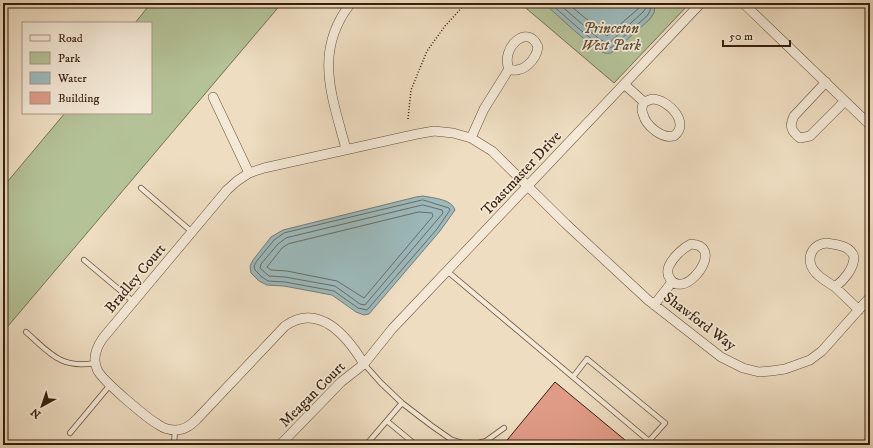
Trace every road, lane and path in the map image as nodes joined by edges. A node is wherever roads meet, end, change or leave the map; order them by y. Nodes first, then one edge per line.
1 (351, 3) edge
2 (466, 3) edge
3 (701, 3) edge
4 (743, 3) edge
5 (509, 69) dead end
6 (826, 82) junction
7 (624, 84) junction
8 (213, 97) dead end
9 (845, 101) junction
10 (644, 102) junction
11 (408, 119) dead end
12 (870, 125) edge
13 (471, 138) junction
14 (346, 149) junction
15 (249, 173) junction
16 (527, 187) junction
17 (141, 188) dead end
18 (192, 232) junction
19 (84, 260) dead end
20 (447, 271) junction
21 (672, 282) junction
22 (835, 287) junction
23 (870, 297) edge
24 (134, 302) junction
25 (654, 305) junction
26 (859, 310) junction
27 (26, 332) dead end
28 (95, 363) junction
29 (364, 364) junction
30 (573, 377) junction
31 (110, 385) junction
32 (402, 403) junction
33 (387, 421) junction
34 (504, 428) dead end
35 (175, 430) junction
36 (70, 433) dead end
37 (368, 443) edge
38 (174, 445) edge
39 (280, 445) edge
40 (374, 445) edge
41 (416, 445) edge
42 (473, 445) edge

1 - 14 street
2 - 11 path
3 - 7 street, Toastmaster Drive
4 - 6 street
5 - 13 street
6 - 9 street
6 - 9 street
7 - 10 street
7 - 16 street, Toastmaster Drive
8 - 15 street
9 - 12 street
10 - 10 street
13 - 14 street, Bradley Court
13 - 16 street, Bradley Court
14 - 15 street, Bradley Court
15 - 18 street, Bradley Court
16 - 20 street, Toastmaster Drive
16 - 25 street, Shawford Way
17 - 18 lane
18 - 24 street, Bradley Court
19 - 24 lane
20 - 29 street, Toastmaster Drive
20 - 30 lane
21 - 21 street
21 - 25 street
22 - 22 street
22 - 26 street
23 - 26 street, Shawford Way
24 - 28 street, Bradley Court
25 - 26 street, Shawford Way
27 - 28 lane
28 - 31 street
29 - 32 lane
29 - 35 street
29 - 39 street, Meagan Court
30 - 30 lane
31 - 35 street
31 - 36 lane
32 - 33 lane
32 - 42 lane
33 - 37 lane
33 - 41 lane
34 - 42 lane
35 - 38 lane
37 - 40 lane

